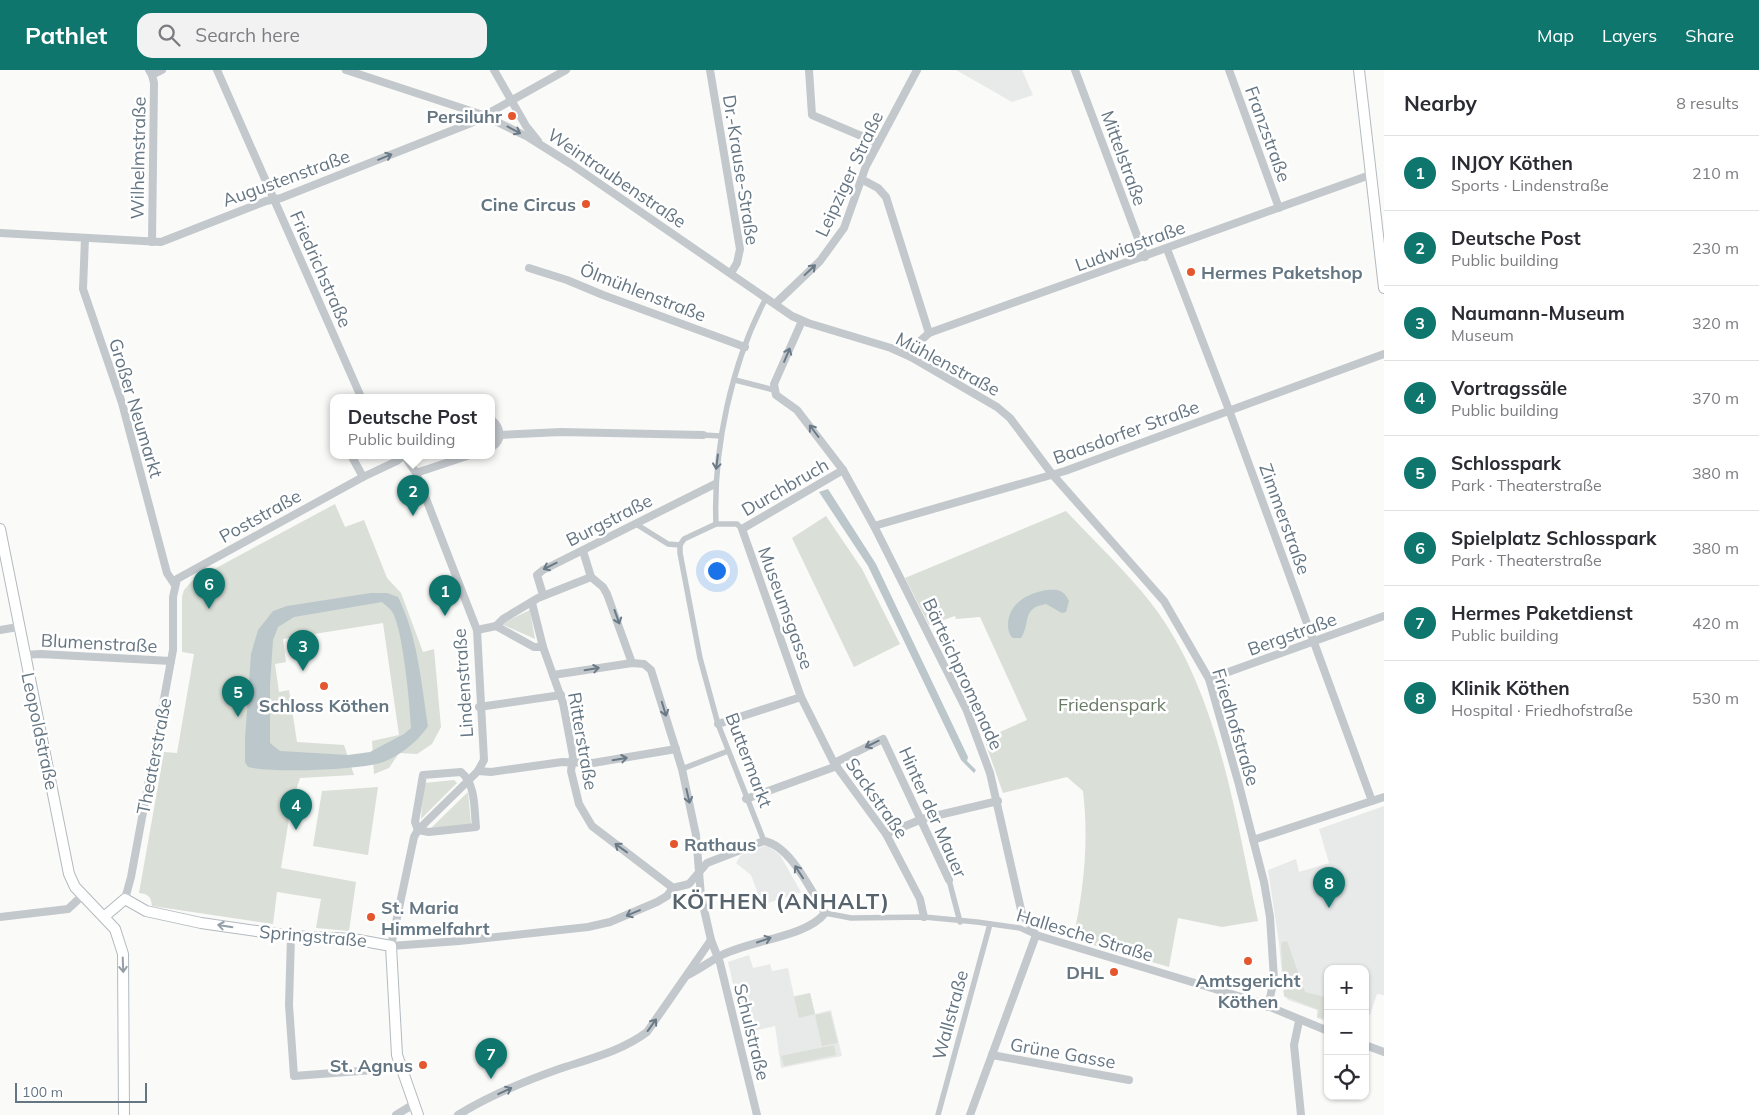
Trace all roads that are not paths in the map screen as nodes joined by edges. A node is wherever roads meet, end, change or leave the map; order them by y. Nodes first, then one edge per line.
1 (162, 70) edge
2 (217, 70) edge
3 (346, 70) edge
4 (494, 70) edge
5 (566, 70) edge
6 (710, 70) edge
7 (809, 70) edge
8 (917, 70) edge
9 (1075, 70) edge
10 (1229, 70) edge
11 (1359, 70) edge
12 (150, 72) edge
13 (512, 100) junction
14 (483, 115) junction
15 (878, 143) junction
16 (543, 146) junction
17 (1370, 176) junction
18 (863, 180) junction
19 (274, 199) junction
20 (1279, 208) junction
21 (0, 233) edge
22 (85, 238) junction
23 (152, 242) junction
24 (1167, 249) junction
25 (1145, 257) junction
26 (529, 268) dead end
27 (731, 274) junction
28 (1384, 288) edge
29 (766, 298) junction
30 (776, 304) junction
31 (802, 321) junction
32 (929, 333) junction
33 (745, 346) junction
34 (1384, 354) edge
35 (911, 357) junction
36 (735, 380) junction
37 (774, 390) junction
38 (360, 394) edge
39 (1229, 410) junction
40 (495, 424) edge
41 (500, 435) junction
42 (703, 435) joint
43 (720, 436) junction
44 (495, 444) edge
45 (353, 459) edge
46 (399, 459) edge
47 (407, 459) edge
48 (458, 459) edge
49 (843, 470) junction
50 (416, 473) junction
51 (1052, 474) junction
52 (363, 477) junction
53 (714, 484) junction
54 (636, 524) junction
55 (716, 524) junction
56 (874, 526) junction
57 (0, 529) edge
58 (742, 529) junction
59 (680, 545) junction
60 (583, 551) junction
61 (591, 577) junction
62 (175, 585) junction
63 (543, 595) junction
64 (532, 603) junction
65 (1384, 616) edge
66 (496, 626) junction
67 (18, 627) junction
68 (0, 630) edge
69 (477, 630) junction
70 (1314, 642) junction
71 (543, 647) junction
72 (24, 655) junction
73 (171, 661) junction
74 (632, 663) junction
75 (553, 675) junction
76 (1209, 679) junction
77 (561, 695) junction
78 (801, 697) junction
79 (479, 707) junction
80 (718, 724) junction
81 (676, 749) junction
82 (728, 751) junction
83 (571, 763) junction
84 (835, 764) junction
85 (682, 769) junction
86 (478, 771) junction
87 (469, 781) junction
88 (1384, 797) edge
89 (746, 798) junction
90 (998, 801) junction
91 (1372, 801) junction
92 (922, 819) junction
93 (418, 830) junction
94 (886, 834) junction
95 (764, 840) junction
96 (1253, 840) junction
97 (699, 873) junction
98 (949, 880) joint
99 (674, 888) junction
100 (83, 895) junction
101 (125, 899) junction
102 (825, 913) junction
103 (0, 917) edge
104 (924, 917) junction
105 (106, 918) junction
106 (960, 922) junction
107 (990, 924) junction
108 (1036, 935) junction
109 (291, 936) junction
110 (712, 940) junction
111 (391, 946) junction
112 (718, 957) junction
113 (688, 975) junction
114 (1268, 1007) junction
115 (1299, 1021) junction
116 (1324, 1030) edge
117 (1369, 1046) edge
118 (1384, 1052) edge
119 (992, 1055) junction
120 (400, 1068) junction
121 (1129, 1080) dead end
122 (414, 1104) junction
123 (124, 1115) edge
124 (396, 1115) edge
125 (418, 1115) edge
126 (458, 1115) edge
127 (757, 1115) edge
128 (938, 1115) edge
129 (970, 1115) edge
130 (1302, 1115) edge

1 - 12 street
2 - 19 street, Friedrichstraße
3 - 14 street, Weintraubenstraße
4 - 13 street
5 - 13 street, Augustenstraße
6 - 27 street, Dr.-Krause-Straße
7 - 15 street
8 - 15 street, Leipziger Straße
9 - 25 street, Mittelstraße
10 - 20 street, Franzstraße
11 - 17 main road
12 - 23 street, Wilhelmstraße
13 - 14 street, Augustenstraße
13 - 16 street
14 -> 16 street, Weintraubenstraße
19 -> 14 street, Augustenstraße
15 - 18 street, Leipziger Straße
16 - 27 street, Weintraubenstraße
17 - 20 street, Ludwigstraße
17 - 28 main road
30 -> 18 street, Leipziger Straße
18 - 32 street
19 - 23 street, Augustenstraße
19 - 38 street, Friedrichstraße
20 - 24 street, Ludwigstraße
21 - 22 street, Augustenstraße
22 - 23 street, Augustenstraße
22 - 62 street, Großer Neumarkt
24 - 25 street, Ludwigstraße
24 - 39 street, Zimmerstraße
25 - 32 street, Ludwigstraße
26 - 33 street, Ölmühlenstraße
27 - 29 street, Weintraubenstraße
29 - 30 street, Mühlenstraße
29 - 33 street
30 - 31 street, Mühlenstraße
31 - 35 street, Mühlenstraße
37 -> 31 street
32 - 35 street
33 - 36 street
34 - 39 street, Baasdorfer Straße
35 - 51 street, Mühlenstraße
36 - 37 street
36 - 43 street
49 -> 37 street, Bärteichpromenade
39 - 51 street, Baasdorfer Straße
39 - 70 street, Zimmerstraße
40 - 41 street
41 - 42 street
41 - 44 street
42 - 43 street
43 -> 53 street
45 - 52 street
46 - 52 street, Poststraße
47 - 50 street, Lindenstraße
48 - 50 street
49 - 56 street, Bärteichpromenade
49 - 58 street, Durchbruch
50 - 69 street, Lindenstraße
51 - 56 street, Baasdorfer Straße
51 - 76 street, Friedhofstraße
52 - 62 street, Poststraße
53 - 54 street, Burgstraße
53 - 55 street
54 - 59 street
54 - 60 street, Burgstraße
55 - 58 street
55 - 59 street
56 - 90 street, Bärteichpromenade
57 - 67 main road, Leopoldstraße
58 - 78 street, Museumsgasse
59 - 80 street, Buttermarkt
60 - 61 street
60 -> 63 street, Burgstraße
61 - 63 street
61 -> 74 street
62 - 73 street, Theaterstraße
63 - 64 street
64 - 66 street
64 - 71 street, Ritterstraße
65 - 70 street, Bergstraße
66 - 69 street
66 - 71 street
67 - 68 street
67 - 72 main road, Leopoldstraße
69 - 79 street, Lindenstraße
70 - 76 street, Bergstraße
70 - 91 street, Zimmerstraße
71 - 75 street, Ritterstraße
72 - 73 street, Blumenstraße
72 - 100 main road, Leopoldstraße
73 - 101 street, Theaterstraße
75 -> 74 street
74 -> 81 street, Schulstraße
75 - 77 street, Ritterstraße
76 - 96 street, Friedhofstraße
77 - 79 street
77 - 83 street, Ritterstraße
78 - 80 street
78 - 84 street, Sackstraße
79 - 86 street, Lindenstraße
80 - 82 street, Buttermarkt
83 -> 81 street
81 - 85 street, Schulstraße
82 - 85 street
82 - 89 street, Buttermarkt
83 - 86 street
99 -> 83 street, Ritterstraße
84 - 89 street
92 -> 84 street, Hinter der Mauer
84 - 94 street, Sackstraße
85 -> 97 street, Schulstraße
86 - 87 street
87 - 93 street
87 - 93 street
87 - 93 street
88 - 91 street
89 - 95 street, Buttermarkt
90 - 92 street
90 - 108 street, Bärteichpromenade
91 - 96 street
92 - 94 street
92 - 98 street, Hinter der Mauer
93 - 111 street
94 - 104 street, Sackstraße
95 - 97 street, Springstraße
102 -> 95 street
96 - 114 street, Friedhofstraße
97 - 99 street, Springstraße
97 - 110 street, Schulstraße
98 - 106 street, Hinter der Mauer
99 -> 111 street, Springstraße
100 - 103 street
100 - 105 main road, Leopoldstraße
101 - 105 main road
109 -> 101 main road, Springstraße
102 - 104 street, Hallesche Straße
112 -> 102 street
104 - 106 street, Hallesche Straße
105 -> 123 main road, Leopoldstraße
106 - 107 street, Hallesche Straße
107 - 108 street, Hallesche Straße
107 - 128 street, Wallstraße
108 - 114 street, Hallesche Straße
108 - 119 street
109 - 111 main road, Springstraße
109 - 120 street
110 - 112 street, Schulstraße
110 - 113 street
111 - 120 main road
112 - 113 street
112 - 127 street, Schulstraße
126 -> 113 street
114 - 115 street, Hallesche Straße
115 - 116 street, Hallesche Straße
115 - 130 street
117 - 118 street
119 - 121 street, Grüne Gasse
119 - 129 street
120 - 122 main road
122 - 124 street
122 - 125 main road

